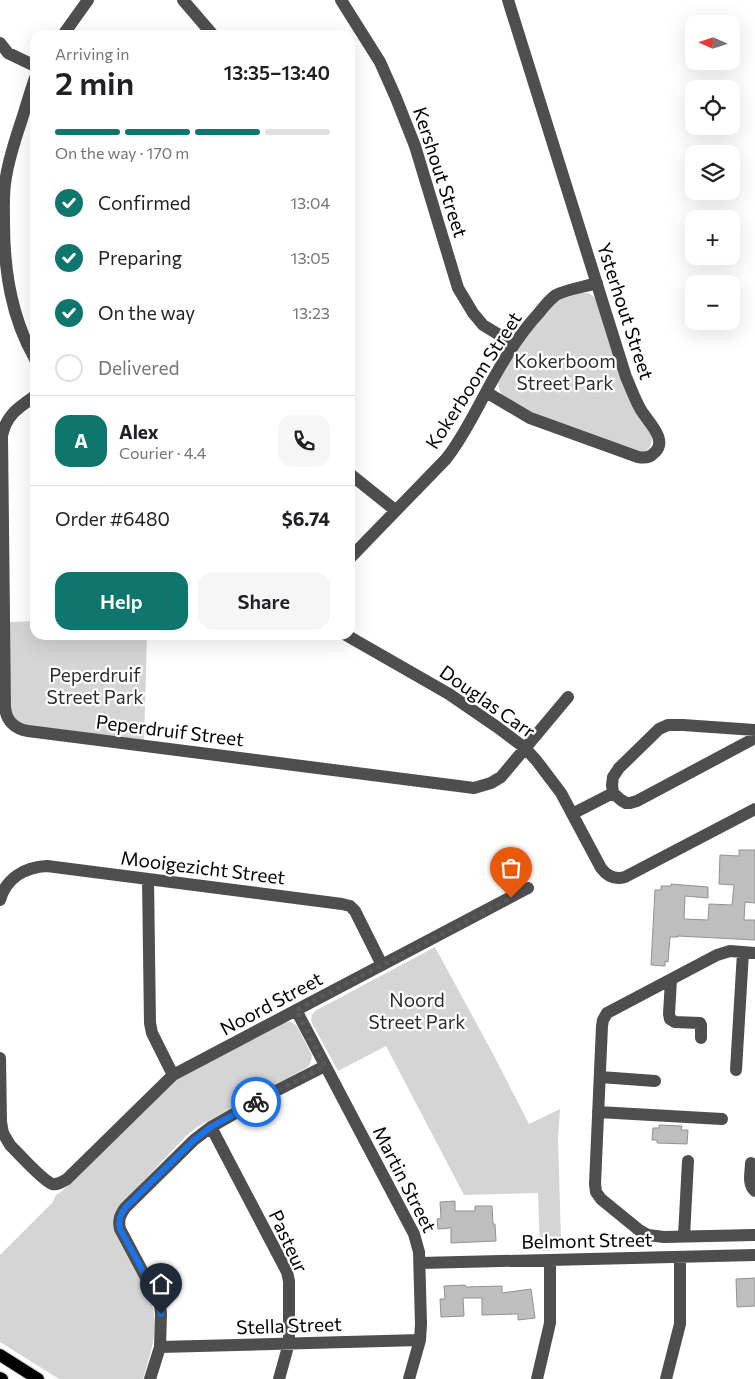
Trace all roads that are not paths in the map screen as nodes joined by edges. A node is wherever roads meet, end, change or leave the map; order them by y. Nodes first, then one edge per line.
1 (88, 0) edge
2 (183, 0) edge
3 (341, 0) edge
4 (508, 0) edge
5 (67, 30) edge
6 (209, 30) edge
7 (0, 43) edge
8 (30, 63) edge
9 (30, 94) edge
10 (596, 283) junction
11 (514, 344) junction
12 (30, 349) edge
13 (486, 392) junction
14 (30, 400) edge
15 (355, 478) edge
16 (395, 510) junction
17 (355, 553) edge
18 (355, 640) edge
19 (568, 697) dead end
20 (755, 730) edge
21 (755, 738) edge
22 (525, 748) junction
23 (613, 793) junction
24 (755, 809) edge
25 (572, 814) junction
26 (148, 879) junction
27 (528, 888) dead end
28 (0, 900) edge
29 (749, 952) edge
30 (382, 966) junction
31 (671, 980) junction
32 (296, 1010) junction
33 (701, 1038) dead end
34 (0, 1058) edge
35 (325, 1066) junction
36 (736, 1070) dead end
37 (173, 1075) junction
38 (600, 1077) junction
39 (655, 1080) dead end
40 (598, 1112) junction
41 (722, 1119) dead end
42 (211, 1127) junction
43 (688, 1161) dead end
44 (751, 1163) dead end
45 (755, 1191) edge
46 (755, 1235) edge
47 (684, 1236) junction
48 (755, 1255) edge
49 (680, 1257) junction
50 (550, 1260) junction
51 (420, 1263) junction
52 (420, 1340) junction
53 (289, 1343) junction
54 (160, 1347) junction
55 (0, 1355) edge
56 (38, 1379) edge
57 (150, 1379) edge
58 (279, 1379) edge
59 (409, 1379) edge
60 (537, 1379) edge
61 (666, 1379) edge

1 - 5 street
2 - 6 street
3 - 11 street, Kershout Street
4 - 10 street, Ysterhout Street
7 - 8 street
9 - 12 street
10 - 11 street, Kokerboom Street
10 - 13 street, Ysterhout Street
11 - 13 street, Kokerboom Street
13 - 16 street, Kokerboom Street
14 - 22 street, Peperdruif Street
15 - 16 street
16 - 17 street, Kokerboom Street
18 - 22 street, Douglas Carr
19 - 22 street, Peperdruif Street
20 - 23 street
21 - 23 street
22 - 25 street, Douglas Carr
23 - 25 street
24 - 25 street, Douglas Carr
26 - 28 street, Mooigezicht Street
26 - 30 street, Mooigezicht Street
26 - 37 street
27 - 30 street, Noord Street
29 - 31 street
29 - 36 street
30 - 32 street, Noord Street
31 - 33 street
31 - 38 street
32 - 35 street, Martin Street
32 - 37 street, Noord Street
34 - 37 street, Noord Street
35 - 42 street
35 - 51 street, Martin Street
38 - 39 street
38 - 40 street
40 - 41 street
40 - 47 street
42 - 53 street, Pasteur
42 - 54 street
43 - 47 street
44 - 45 street
46 - 47 street
48 - 49 street, Belmont Street
49 - 50 street, Belmont Street
49 - 61 street
50 - 51 street, Belmont Street
50 - 60 street
51 - 52 street, Martin Street
52 - 53 street, Stella Street
52 - 59 street, Martin Street
53 - 54 street, Stella Street
53 - 58 street, Pasteur
54 - 57 street
55 - 56 main road

